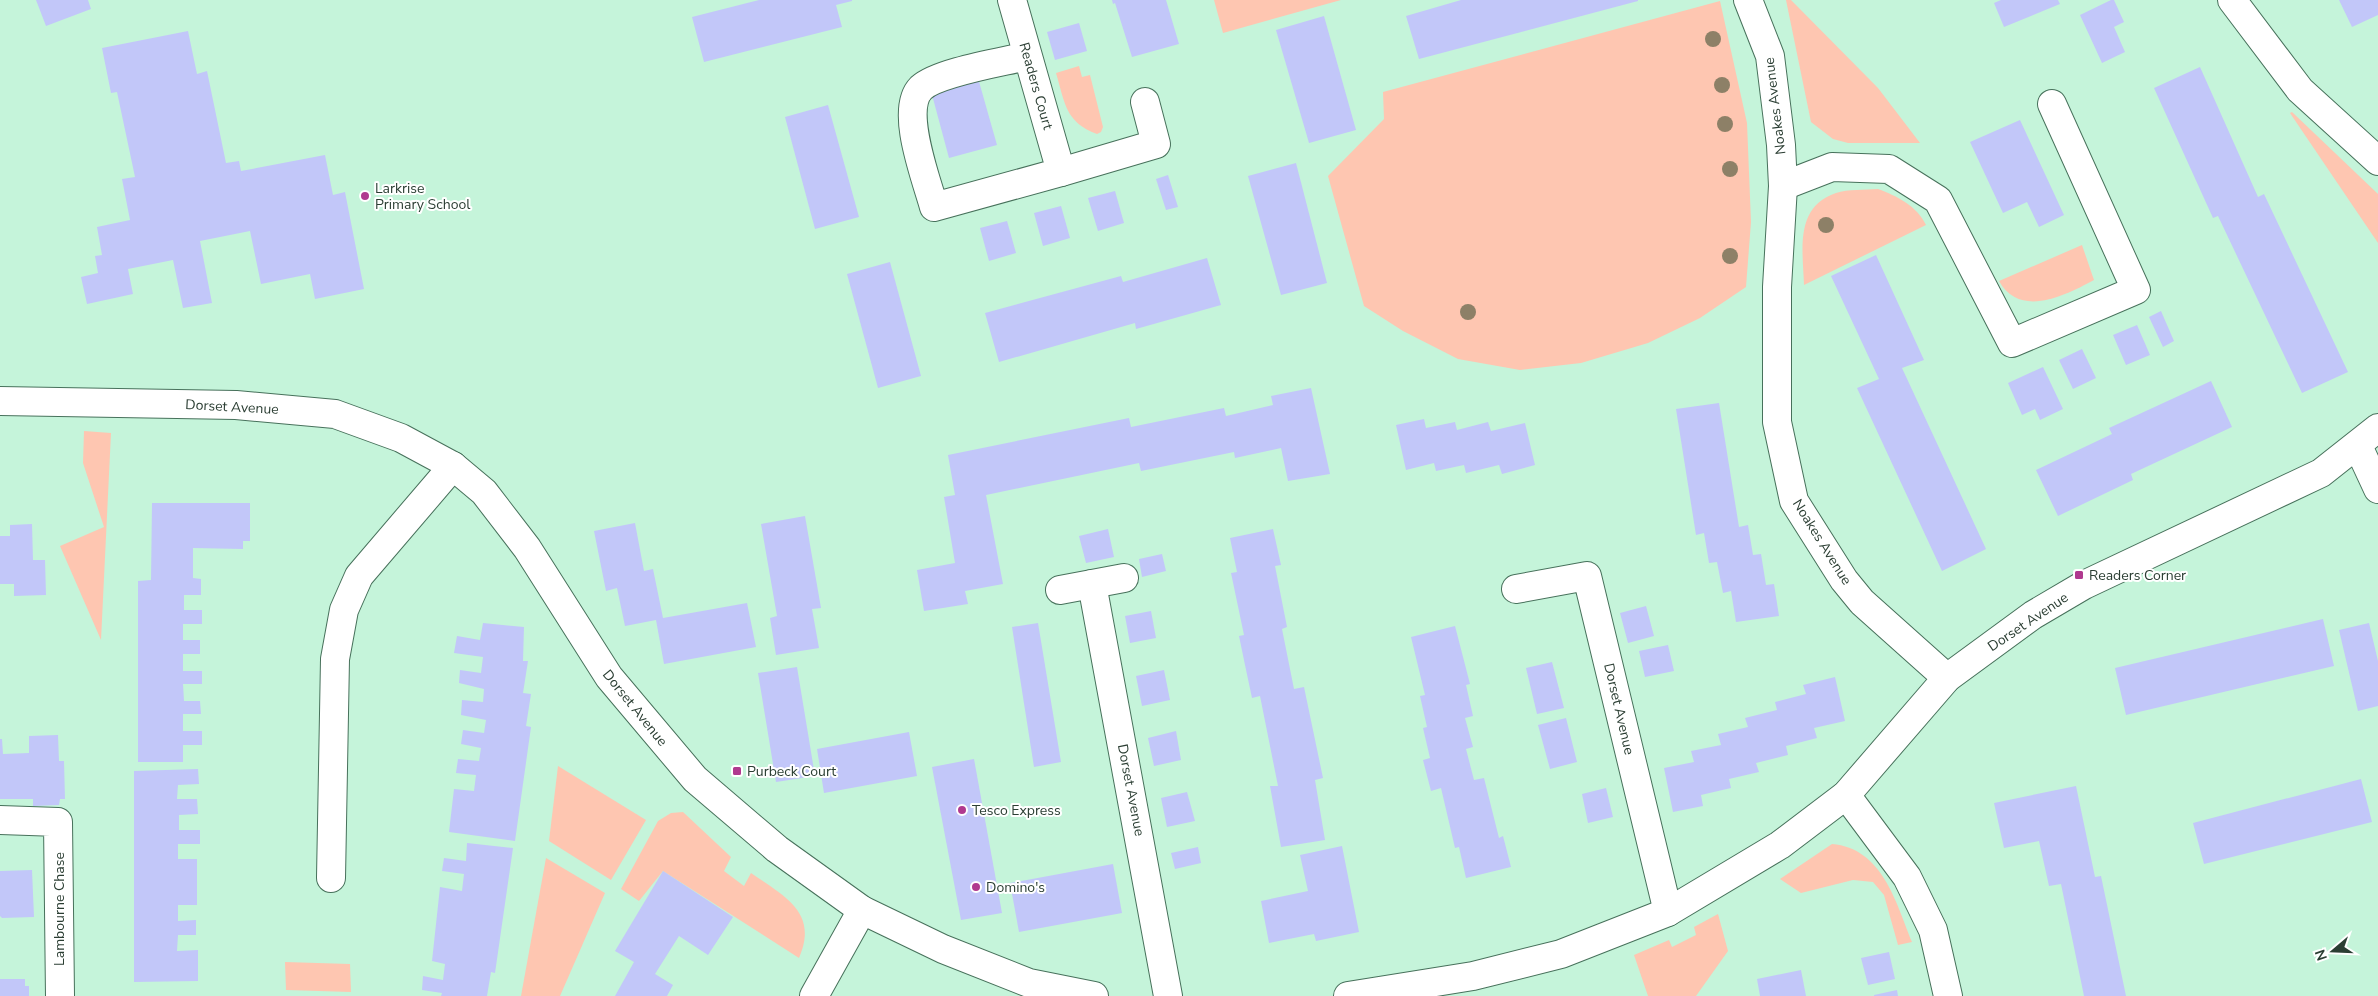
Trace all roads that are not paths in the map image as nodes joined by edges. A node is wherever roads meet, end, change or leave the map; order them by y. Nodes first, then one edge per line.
1 (1012, 0) edge
2 (1748, 0) edge
3 (2232, 0) edge
4 (1028, 56) junction
5 (1145, 102) dead end
6 (2052, 104) dead end
7 (2378, 161) edge
8 (1061, 172) junction
9 (1783, 186) junction
10 (0, 401) edge
11 (2378, 428) edge
12 (2358, 446) junction
13 (453, 466) junction
14 (2378, 490) edge
15 (1124, 578) dead end
16 (1092, 584) junction
17 (1516, 589) dead end
18 (1060, 590) dead end
19 (1947, 678) junction
20 (1846, 794) junction
21 (0, 820) edge
22 (331, 878) dead end
23 (862, 910) junction
24 (1668, 912) junction
25 (1028, 990) edge
26 (60, 996) edge
27 (814, 996) edge
28 (1094, 996) edge
29 (1168, 996) edge
30 (1348, 996) edge
31 (1948, 996) edge

1 - 4 street, Readers Court
2 - 9 street, Noakes Avenue
3 - 7 street
4 - 8 street, Readers Court
4 - 8 street
5 - 8 street
6 - 9 street
9 - 19 street, Noakes Avenue
10 - 13 street, Dorset Avenue
11 - 12 street, Dorset Avenue
12 - 14 street
12 - 19 street, Dorset Avenue
13 - 22 street
13 - 23 street, Dorset Avenue
15 - 16 street
16 - 18 street
16 - 29 street, Dorset Avenue
17 - 24 street, Dorset Avenue
19 - 20 street, Dorset Avenue
20 - 24 street, Dorset Avenue
20 - 31 street
21 - 26 street, Lambourne Chase
23 - 25 street, Dorset Avenue
23 - 27 street
24 - 30 street, Dorset Avenue
25 - 28 street, Dorset Avenue

